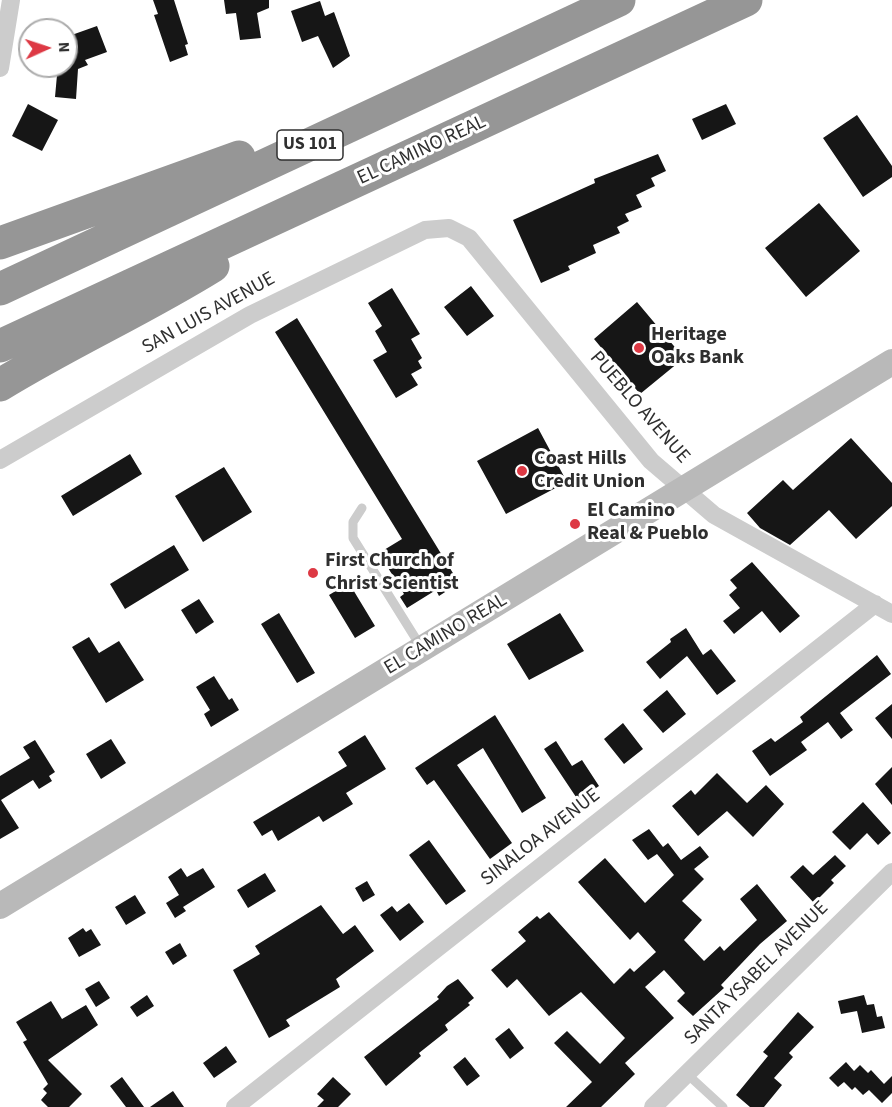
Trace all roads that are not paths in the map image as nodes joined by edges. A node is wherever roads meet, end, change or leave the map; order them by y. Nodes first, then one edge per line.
1 (10, 0) edge
2 (619, 0) edge
3 (746, 0) edge
4 (0, 68) edge
5 (432, 87) junction
6 (334, 190) junction
7 (449, 228) joint
8 (0, 243) edge
9 (0, 289) edge
10 (0, 346) edge
11 (892, 362) edge
12 (0, 385) edge
13 (0, 460) edge
14 (683, 491) junction
15 (362, 507) dead end
16 (875, 604) junction
17 (892, 614) edge
18 (422, 650) junction
19 (892, 873) edge
20 (0, 906) edge
21 (687, 1074) junction
22 (235, 1107) edge
23 (653, 1107) edge
24 (723, 1107) edge

1 - 4 street
2 - 5 highway, US 101
3 - 6 highway, EL CAMINO REAL / US 101
5 - 8 highway
5 - 9 highway, US 101
6 - 10 highway, EL CAMINO REAL / US 101
6 - 12 highway
7 - 13 street, SAN LUIS AVENUE
7 - 14 street, PUEBLO AVENUE
11 - 14 main road, EL CAMINO REAL
14 - 16 street, PUEBLO AVENUE
14 - 18 main road, EL CAMINO REAL
15 - 18 lane
16 - 17 street, PUEBLO AVENUE
16 - 22 street, SINALOA AVENUE
18 - 20 main road, EL CAMINO REAL
19 - 21 street, SANTA YSABEL AVENUE
21 - 23 street, SANTA YSABEL AVENUE
21 - 24 lane

